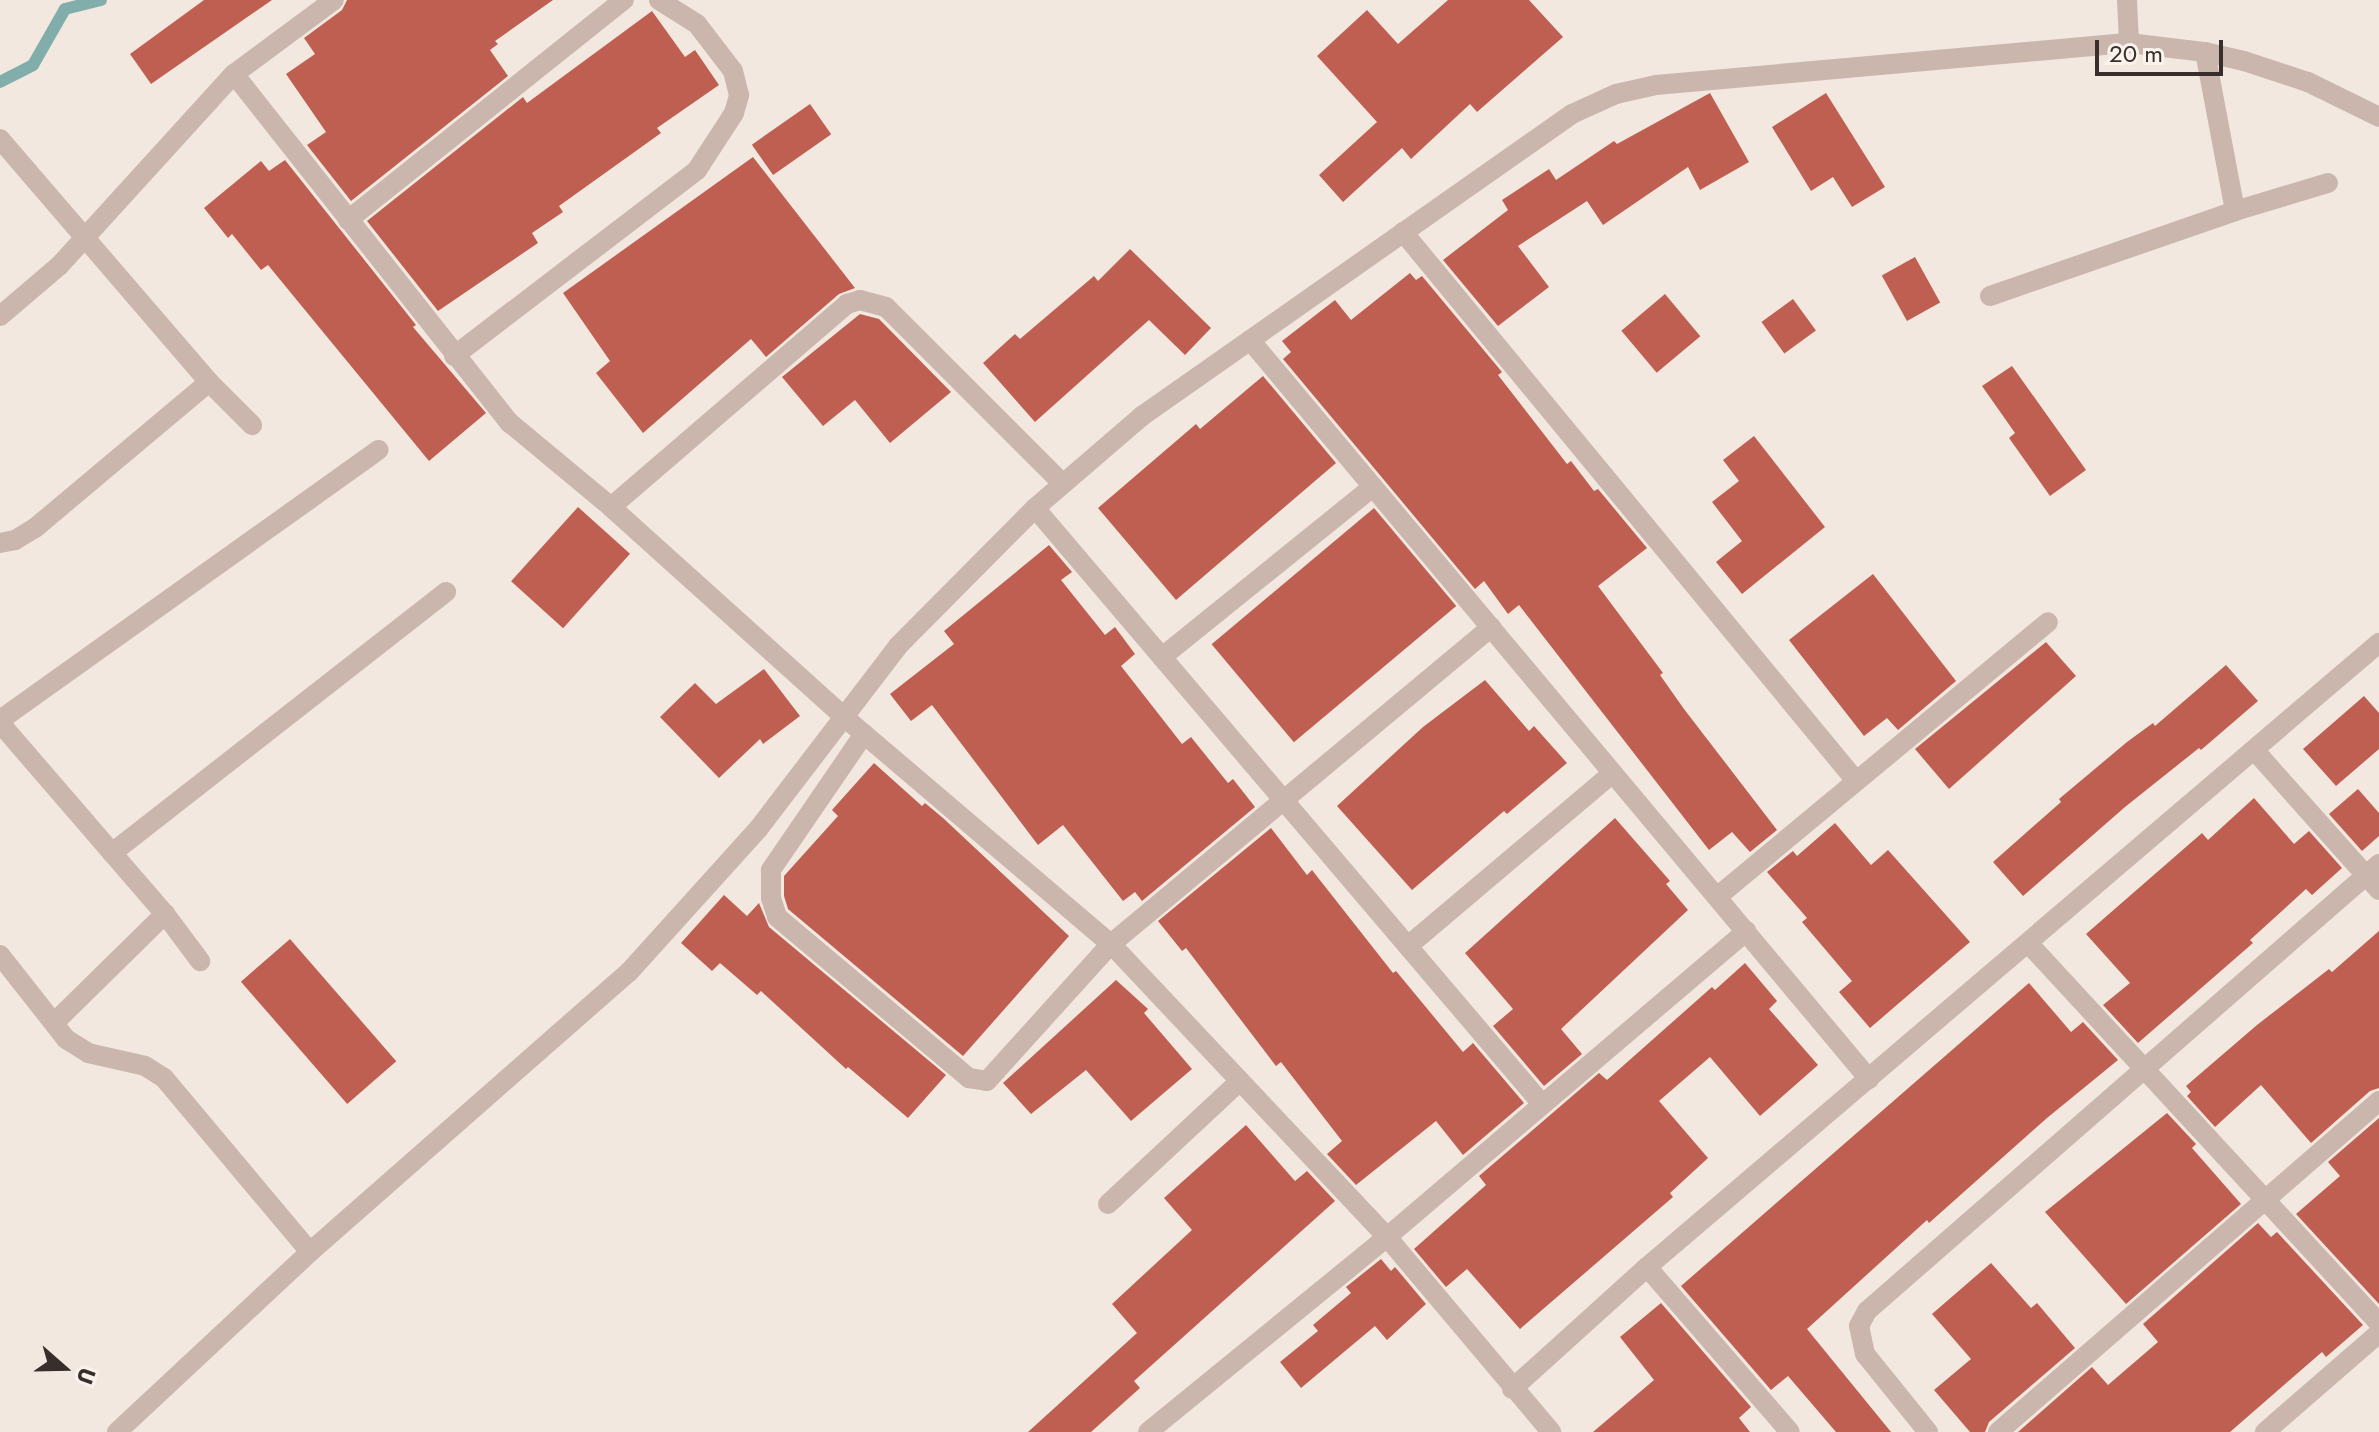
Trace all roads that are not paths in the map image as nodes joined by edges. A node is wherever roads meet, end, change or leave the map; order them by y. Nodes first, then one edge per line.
1 (334, 0) edge
2 (624, 0) edge
3 (659, 0) edge
4 (2127, 0) edge
5 (2129, 43) junction
6 (2205, 52) junction
7 (234, 74) junction
8 (2379, 117) edge
9 (0, 139) edge
10 (2328, 183) dead end
11 (2235, 211) junction
12 (348, 220) junction
13 (1403, 232) junction
14 (85, 238) junction
15 (1990, 296) dead end
16 (0, 316) edge
17 (1250, 340) junction
18 (454, 356) junction
19 (209, 382) junction
20 (252, 425) dead end
21 (378, 450) dead end
22 (1063, 484) junction
23 (1373, 487) junction
24 (611, 507) junction
25 (1035, 508) junction
26 (0, 543) edge
27 (446, 592) dead end
28 (2048, 622) dead end
29 (1491, 627) junction
30 (2379, 643) edge
31 (1162, 657) junction
32 (844, 717) junction
33 (0, 721) edge
34 (864, 734) junction
35 (2256, 752) junction
36 (1613, 773) junction
37 (1856, 781) junction
38 (1284, 801) junction
39 (112, 853) junction
40 (2375, 877) edge
41 (1717, 897) junction
42 (165, 914) junction
43 (1746, 931) junction
44 (1111, 944) junction
45 (2029, 944) junction
46 (1408, 946) junction
47 (0, 955) edge
48 (200, 961) dead end
49 (54, 1023) junction
50 (2145, 1071) junction
51 (1869, 1079) junction
52 (1240, 1081) junction
53 (2379, 1101) edge
54 (1542, 1104) junction
55 (2265, 1200) junction
56 (1108, 1204) dead end
57 (1387, 1237) junction
58 (310, 1252) junction
59 (1647, 1267) junction
60 (2379, 1323) edge
61 (2379, 1333) edge
62 (1512, 1389) junction
63 (117, 1432) edge
64 (1148, 1432) edge
65 (1551, 1432) edge
66 (1790, 1432) edge
67 (1927, 1432) edge
68 (1998, 1432) edge
69 (2265, 1432) edge

1 - 7 street
2 - 12 street
3 - 18 street
4 - 5 street
5 - 6 street
5 - 13 street
6 - 8 street
6 - 11 street
7 - 12 street
7 - 14 street
9 - 14 street
10 - 11 street
11 - 15 street
12 - 18 street
13 - 17 street
13 - 37 street
14 - 16 street
14 - 19 street
17 - 22 street
17 - 23 street
18 - 24 street
19 - 20 street
19 - 26 street
21 - 33 street
22 - 24 street
22 - 25 street
23 - 29 street
23 - 31 street
24 - 32 street
25 - 31 street
25 - 32 street
27 - 39 street
28 - 37 street
29 - 36 street
29 - 38 street
30 - 35 street
31 - 38 street
32 - 34 street
32 - 58 street
33 - 39 street
34 - 44 street
34 - 44 street
35 - 40 street
35 - 45 street
36 - 41 street
36 - 46 street
37 - 41 street
38 - 44 street
38 - 46 street
39 - 42 street
40 - 50 street
41 - 43 street
42 - 48 street
42 - 49 street
43 - 51 street
43 - 54 street
44 - 52 street
45 - 50 street
45 - 51 street
46 - 54 street
47 - 49 street
49 - 58 street
50 - 55 street
50 - 67 street
51 - 59 street
52 - 56 street
52 - 57 street
53 - 55 street
54 - 57 street
55 - 60 street
55 - 68 street
57 - 62 street
57 - 64 street
58 - 63 street
59 - 62 street
59 - 66 street
61 - 69 street
62 - 65 street

